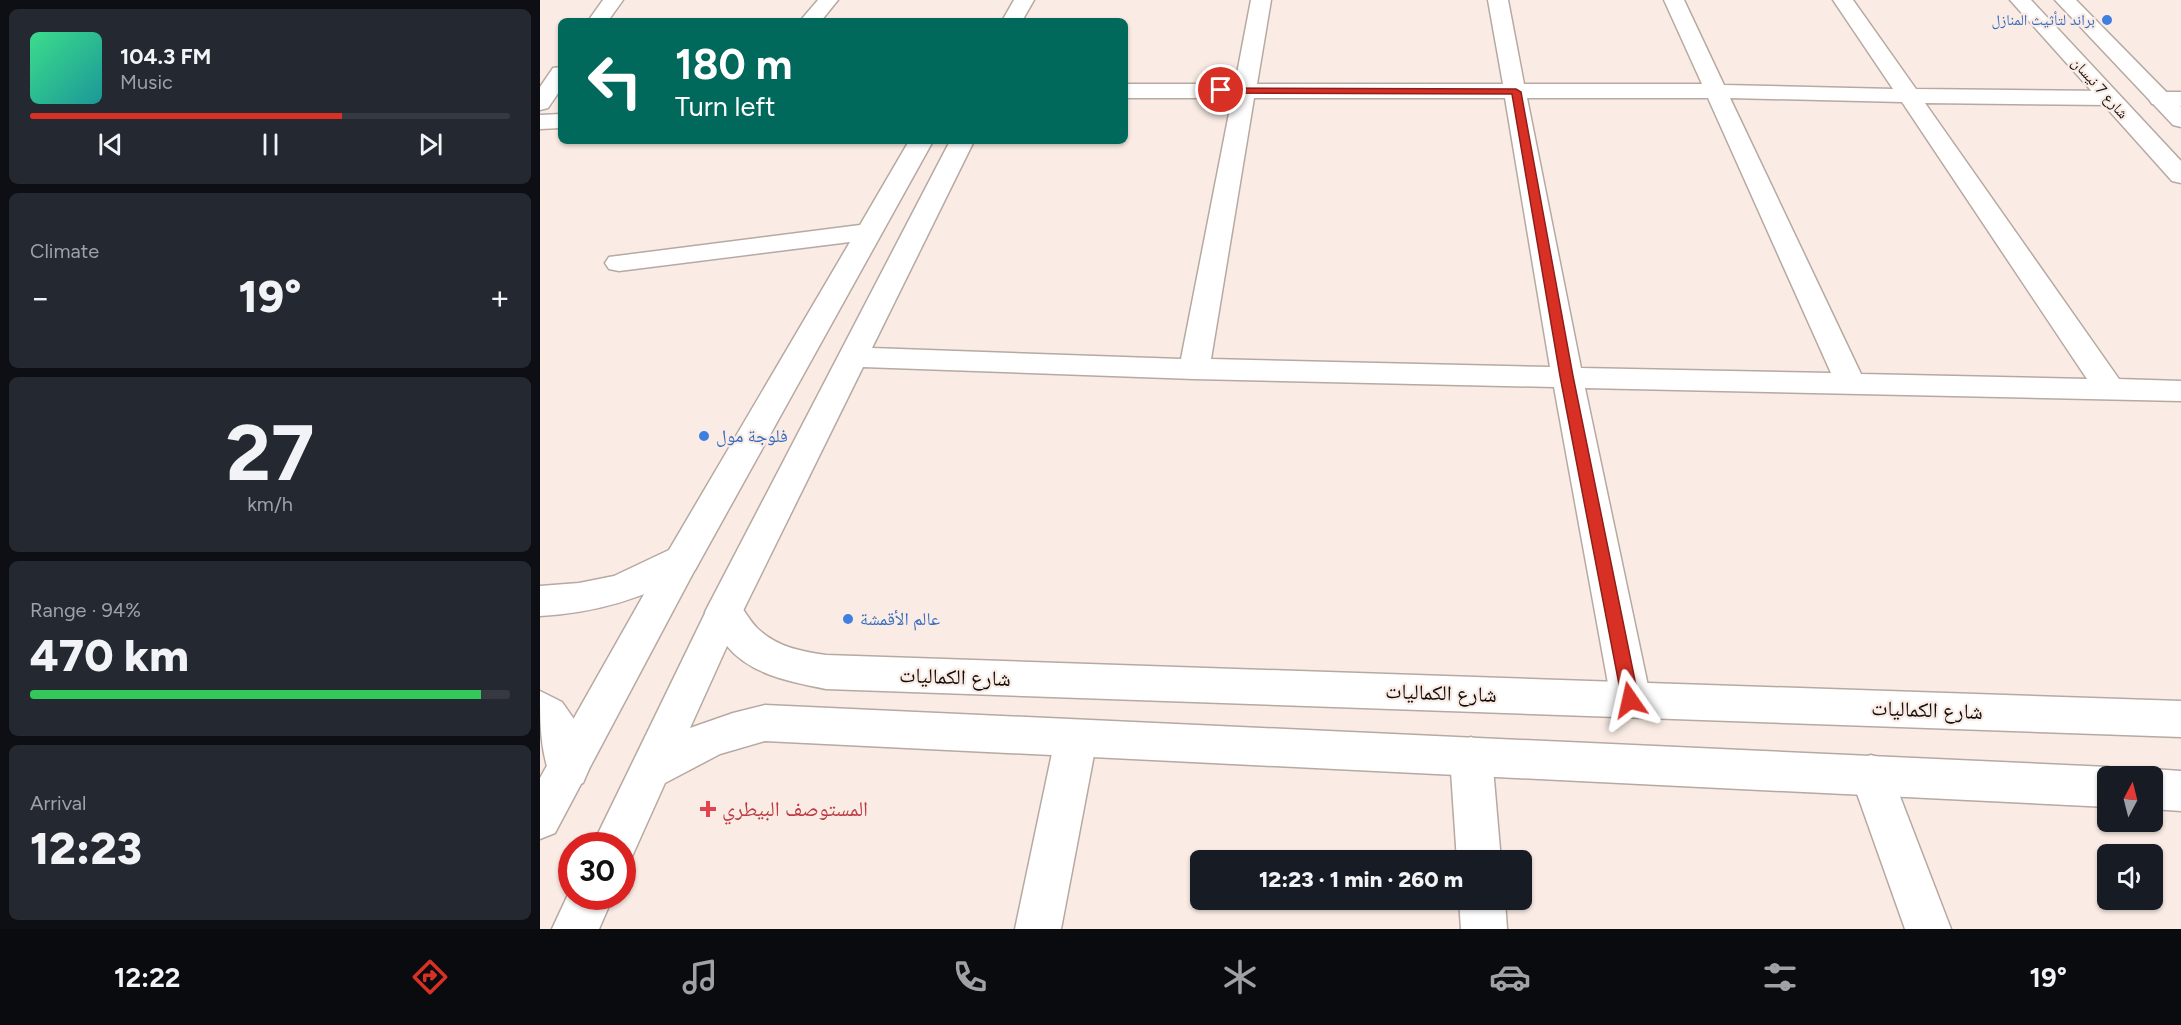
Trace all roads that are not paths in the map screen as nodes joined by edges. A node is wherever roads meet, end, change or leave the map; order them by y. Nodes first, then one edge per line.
1 (613, 0) edge
2 (828, 0) edge
3 (1024, 0) edge
4 (1261, 0) edge
5 (1498, 0) edge
6 (1674, 0) edge
7 (1843, 0) edge
8 (2020, 0) edge
9 (2065, 0) edge
10 (600, 18) edge
11 (813, 18) edge
12 (1014, 18) edge
13 (558, 77) edge
14 (1245, 90) junction
15 (1128, 91) edge
16 (1717, 91) junction
17 (1516, 92) junction
18 (1910, 96) junction
19 (2109, 98) junction
20 (2170, 99) edge
21 (540, 103) edge
22 (2181, 120) edge
23 (558, 121) edge
24 (540, 122) edge
25 (919, 144) edge
26 (960, 144) edge
27 (2181, 176) edge
28 (870, 232) junction
29 (619, 264) dead end
30 (853, 357) junction
31 (1194, 369) junction
32 (1567, 376) junction
33 (1851, 384) junction
34 (2110, 389) junction
35 (2181, 391) edge
36 (682, 560) junction
37 (540, 601) edge
38 (724, 612) junction
39 (1630, 700) junction
40 (540, 709) edge
41 (2181, 719) edge
42 (1076, 739) junction
43 (1470, 756) junction
44 (568, 769) junction
45 (651, 769) junction
46 (1871, 774) junction
47 (2097, 786) edge
48 (2163, 790) edge
49 (2181, 791) edge
50 (540, 819) edge
51 (621, 832) edge
52 (1478, 850) edge
53 (584, 910) edge
54 (1483, 910) edge
55 (575, 929) edge
56 (1038, 929) edge
57 (1484, 929) edge
58 (1928, 929) edge

1 - 10 street
2 - 11 street
3 - 12 street
4 - 14 street
5 - 17 street
6 - 16 street
7 - 18 street
8 - 19 street, شارع 7 نيسان
9 - 20 street, شارع 7 نيسان
13 - 21 street
14 - 15 street
14 - 17 street
14 - 31 street
16 - 17 street
16 - 18 street
16 - 33 street
17 - 32 street
18 - 19 street
18 - 34 street
19 - 27 street, شارع 7 نيسان
20 - 22 street, شارع 7 نيسان
23 - 24 street
25 - 28 street
26 - 30 street
28 - 29 street
28 - 36 street
30 - 31 street
30 - 38 street
31 - 32 street
32 - 33 street
32 - 39 street
33 - 34 street
34 - 35 street
36 - 37 street
36 - 44 street
38 - 39 street, شارع الكماليات
38 - 45 street
39 - 41 street, شارع الكماليات
40 - 44 street
42 - 43 street
42 - 45 street
42 - 56 street
43 - 46 street
43 - 52 street
44 - 50 street
45 - 51 street
46 - 47 street
46 - 58 street
48 - 49 street
53 - 55 street
54 - 57 street

